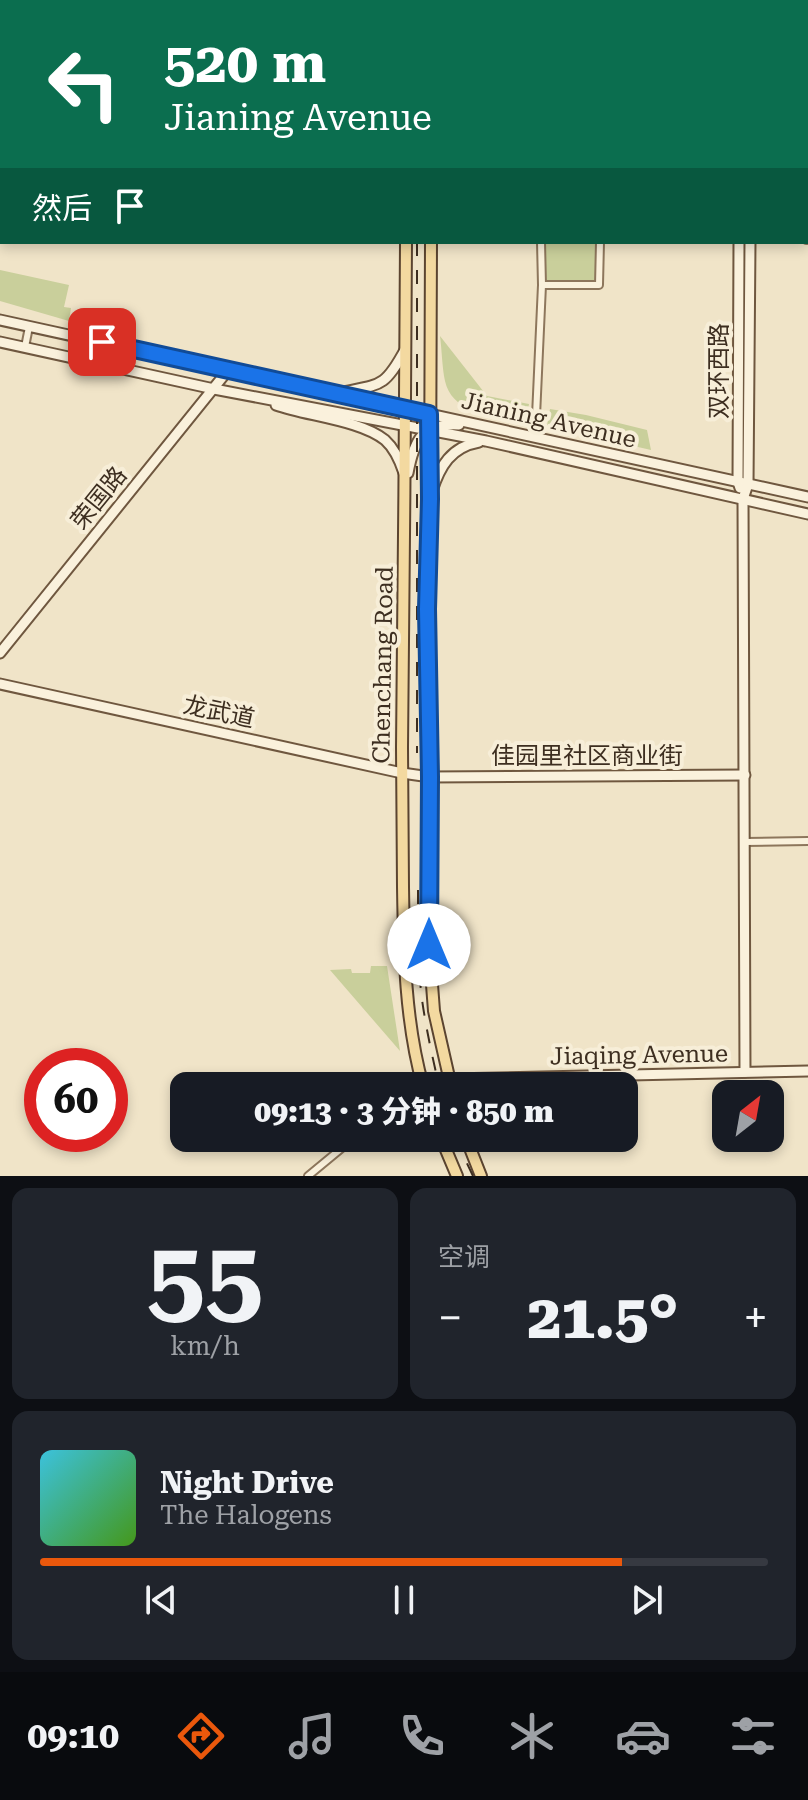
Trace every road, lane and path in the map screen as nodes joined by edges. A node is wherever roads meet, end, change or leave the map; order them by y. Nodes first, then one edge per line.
1 (406, 244) edge
2 (431, 244) edge
3 (541, 244) edge
4 (600, 244) edge
5 (739, 244) edge
6 (750, 244) edge
7 (542, 285) junction
8 (0, 320) edge
9 (29, 327) junction
10 (0, 342) edge
11 (25, 347) junction
12 (406, 347) junction
13 (229, 369) junction
14 (214, 389) junction
15 (336, 393) junction
16 (254, 396) junction
17 (406, 409) junction
18 (429, 414) junction
19 (406, 425) junction
20 (478, 426) junction
21 (429, 430) junction
22 (535, 438) junction
23 (486, 441) junction
24 (406, 482) junction
25 (743, 483) junction
26 (808, 497) edge
27 (430, 499) junction
28 (743, 499) junction
29 (808, 514) edge
30 (0, 653) edge
31 (0, 684) edge
32 (402, 773) junction
33 (745, 775) junction
34 (430, 777) junction
35 (808, 841) edge
36 (745, 842) junction
37 (808, 1071) edge
38 (418, 1072) edge
39 (448, 1072) edge
40 (745, 1072) junction
41 (638, 1076) edge
42 (337, 1152) edge
43 (447, 1152) edge
44 (472, 1152) edge
45 (308, 1176) edge
46 (457, 1176) edge
47 (481, 1176) edge

1 - 12 main road, Chenchang Road
2 - 18 main road, Chenchang Road
3 - 7 street
4 - 7 street
5 - 25 street, 双环西路
6 - 25 street
7 - 22 street
8 - 9 street, Jianing Avenue
9 - 11 street
9 - 13 street, Jianing Avenue
10 - 11 street
11 - 14 street
12 - 15 street
12 - 17 main road, Chenchang Road
13 - 14 street, 荣国路
13 - 15 street, Jianing Avenue
14 - 16 street
14 - 30 street, 荣国路
15 - 17 street, Jianing Avenue
16 - 19 street, Jianing Avenue
16 - 24 street
17 - 18 street, Jianing Avenue
17 - 19 main road, Chenchang Road
18 - 20 street, Jianing Avenue
18 - 21 main road, Chenchang Road
19 - 21 street, Jianing Avenue
19 - 24 main road, Chenchang Road
20 - 21 street
20 - 22 street, Jianing Avenue
21 - 23 street, Jianing Avenue
21 - 24 street
21 - 27 main road, Chenchang Road
22 - 25 street, Jianing Avenue
23 - 27 street
23 - 28 street, Jianing Avenue
24 - 32 main road, Chenchang Road
25 - 26 street, Jianing Avenue
25 - 28 street
27 - 34 main road, Chenchang Road
28 - 29 street, Jianing Avenue
28 - 33 street
31 - 32 street, 龙武道
32 - 34 street, 龙武道
32 - 38 main road, Chenchang Road
33 - 34 street, 佳园里社区商业街
33 - 36 street
34 - 39 main road, Chenchang Road
35 - 36 street
36 - 40 street
37 - 40 street, Jiaqing Avenue
40 - 41 street, Jiaqing Avenue
42 - 45 street
43 - 46 main road
44 - 47 main road

